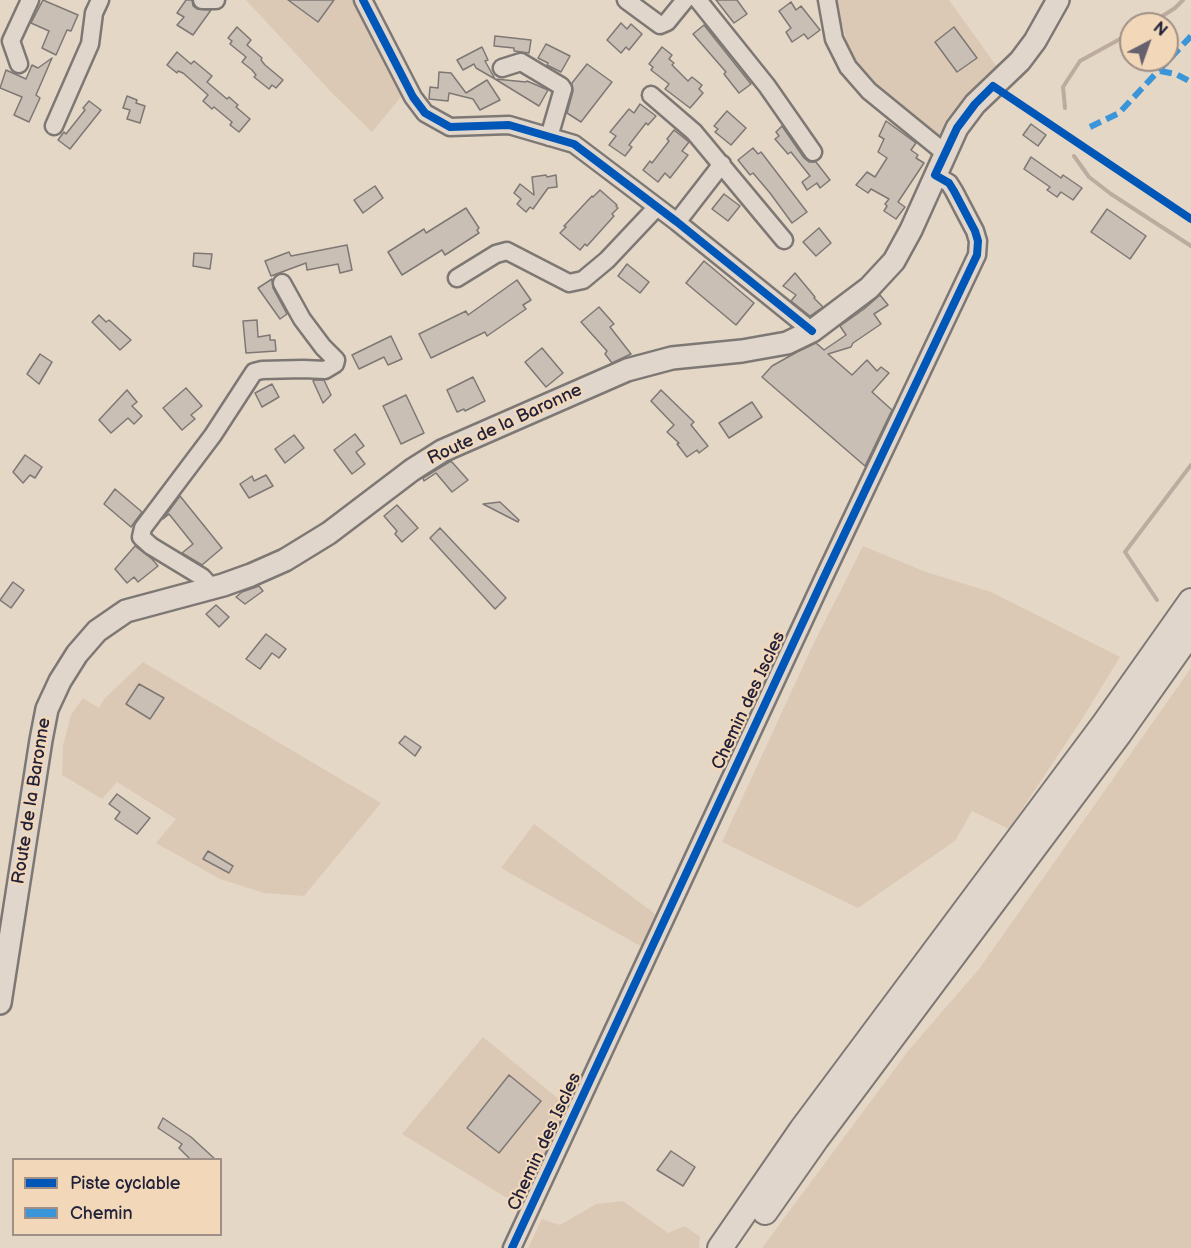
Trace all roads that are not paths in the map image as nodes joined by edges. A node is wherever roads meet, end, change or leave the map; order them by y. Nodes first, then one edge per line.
1 (30, 0) edge
2 (100, 0) edge
3 (202, 0) edge
4 (216, 0) edge
5 (363, 0) edge
6 (626, 0) edge
7 (685, 0) edge
8 (698, 0) edge
9 (827, 0) edge
10 (1058, 0) edge
11 (19, 64) dead end
12 (502, 68) dead end
13 (651, 95) dead end
14 (54, 126) dead end
15 (549, 137) junction
16 (813, 152) dead end
17 (945, 153) junction
18 (725, 168) junction
19 (935, 176) junction
20 (657, 207) junction
21 (681, 225) junction
22 (784, 240) dead end
23 (457, 278) dead end
24 (282, 283) dead end
25 (812, 331) junction
26 (212, 588) junction
27 (1191, 601) edge
28 (1191, 632) edge
29 (0, 1003) edge
30 (512, 1248) edge
31 (720, 1248) edge
32 (740, 1248) edge

1 - 11 street
2 - 14 street
3 - 4 street
5 - 15 street
6 - 7 street
8 - 16 street
9 - 17 street
10 - 17 main road, Route de la Baronne
12 - 15 street
13 - 18 street
15 - 20 street
17 - 19 main road, Route de la Baronne
18 - 21 street
18 - 22 street
19 - 25 main road, Route de la Baronne
19 - 30 street, Chemin des Iscles
20 - 21 street
20 - 23 street
21 - 25 street
24 - 26 street
25 - 26 main road, Route de la Baronne
26 - 29 main road, Route de la Baronne
27 - 31 highway
28 - 32 highway

